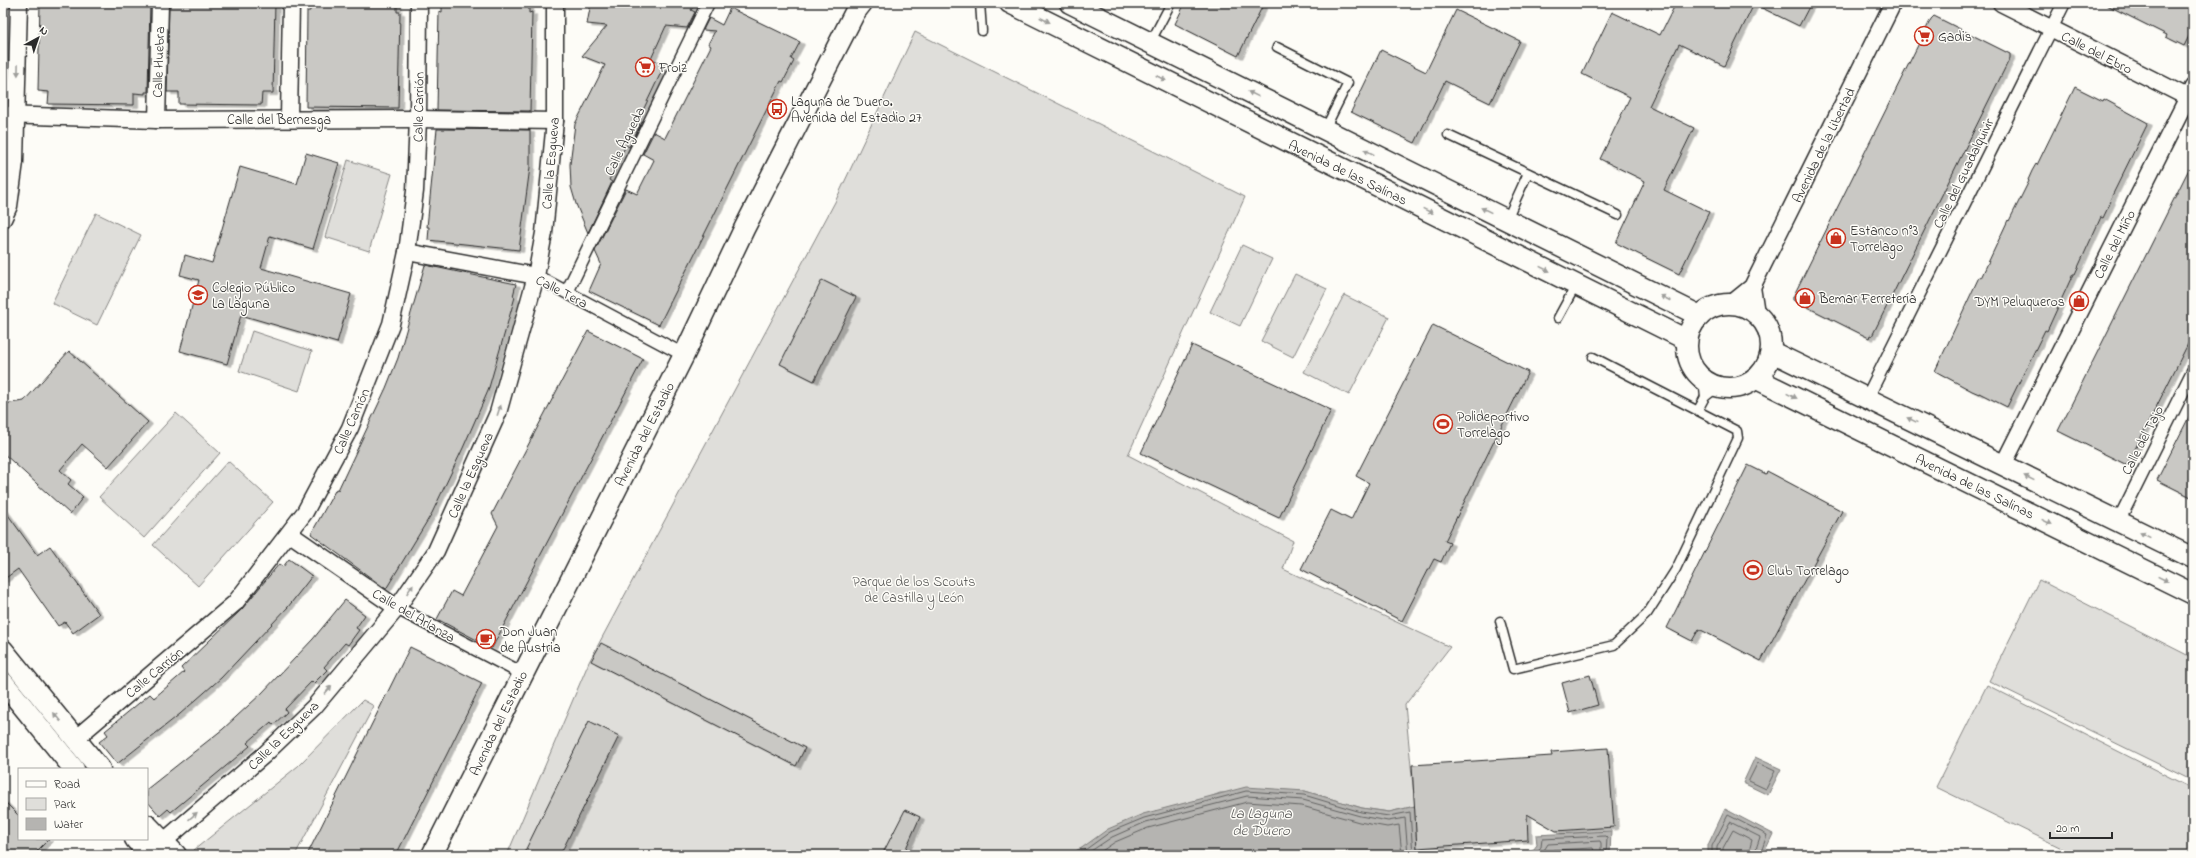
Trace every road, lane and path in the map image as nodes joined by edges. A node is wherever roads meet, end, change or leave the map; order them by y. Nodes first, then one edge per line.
1 (19, 3) edge
2 (160, 3) edge
3 (291, 3) edge
4 (419, 3) edge
5 (555, 3) edge
6 (708, 3) edge
7 (980, 3) edge
8 (1010, 3) edge
9 (1070, 3) edge
10 (1171, 3) edge
11 (1893, 3) edge
12 (2001, 3) edge
13 (2064, 3) edge
14 (858, 6) edge
15 (2051, 28) junction
16 (982, 31) dead end
17 (1150, 43) junction
18 (1277, 47) dead end
19 (2191, 95) edge
20 (10, 115) edge
21 (289, 119) junction
22 (418, 119) junction
23 (157, 120) junction
24 (555, 121) junction
25 (1325, 129) junction
26 (1448, 135) dead end
27 (1528, 173) junction
28 (1618, 214) dead end
29 (3, 219) edge
30 (1506, 220) junction
31 (407, 252) junction
32 (536, 276) junction
33 (1576, 285) junction
34 (1752, 287) junction
35 (567, 292) junction
36 (1731, 304) junction
37 (1756, 313) junction
38 (1700, 316) junction
39 (1558, 318) dead end
40 (1687, 340) junction
41 (1772, 352) junction
42 (684, 355) junction
43 (1593, 357) dead end
44 (2193, 371) edge
45 (1757, 379) junction
46 (1709, 388) junction
47 (1867, 398) junction
48 (1698, 410) junction
49 (2003, 465) junction
50 (2118, 522) junction
51 (290, 534) junction
52 (2193, 558) edge
53 (2193, 594) edge
54 (397, 608) junction
55 (1500, 621) dead end
56 (3, 650) edge
57 (522, 674) junction
58 (3, 682) edge
59 (75, 740) junction
60 (73, 768) edge
61 (99, 768) edge
62 (148, 827) edge
63 (137, 840) edge
64 (163, 851) edge
65 (432, 855) edge

1 -> 20 street
2 - 23 street, Calle Huebra
3 - 21 street
4 - 22 street, Calle Carrión
5 - 24 street, Calle la Esgueva
6 - 35 street, Calle Águeda
7 - 16 lane
8 -> 33 street, Avenida de las Salinas
9 - 17 street, Avenida de las Salinas
10 - 17 lane
11 - 34 street, Avenida de la Libertad
12 - 15 street, Calle del Ebro
13 - 15 street, Calle del Guadalquivir
14 - 42 street, Avenida del Estadio
15 - 19 street, Calle del Ebro
15 - 47 street, Calle del Guadalquivir
25 -> 17 street, Avenida de las Salinas
18 - 25 lane
19 - 49 street, Calle del Miño
20 - 23 street, Calle del Bernesga
20 - 29 street
21 - 22 street, Calle del Bernesga
21 - 23 street, Calle del Bernesga
22 - 24 street, Calle del Bernesga
22 - 31 street, Calle Carrión
24 - 32 street, Calle la Esgueva
30 -> 25 street, Avenida de las Salinas
26 - 27 lane
27 - 28 lane
27 - 30 lane
38 -> 30 street, Avenida de las Salinas
31 - 32 street, Calle Tera
31 - 51 street, Calle Carrión
32 - 35 street, Calle Tera
54 -> 32 street, Calle la Esgueva
33 - 39 lane
33 - 40 street, Avenida de las Salinas
34 - 36 street, Avenida de la Libertad
34 - 37 street
35 - 42 street, Calle Tera
36 - 37 street
36 - 38 street
37 - 41 street
38 - 40 street
40 - 46 street
41 - 45 street
41 - 47 street
42 - 57 street, Avenida del Estadio
43 - 48 lane
44 - 50 street, Calle del Tajo
45 - 46 street
45 -> 53 street, Avenida de las Salinas
46 - 48 lane
49 -> 47 street
48 - 55 lane
50 -> 49 street
52 -> 50 street
51 - 54 street, Calle del Arlanza
51 - 59 street, Calle Carrión
54 - 57 street, Calle del Arlanza
64 -> 54 street, Calle la Esgueva
59 -> 56 street
57 - 65 street, Avenida del Estadio
58 - 60 street
59 - 61 street
62 - 64 street
63 - 64 street

